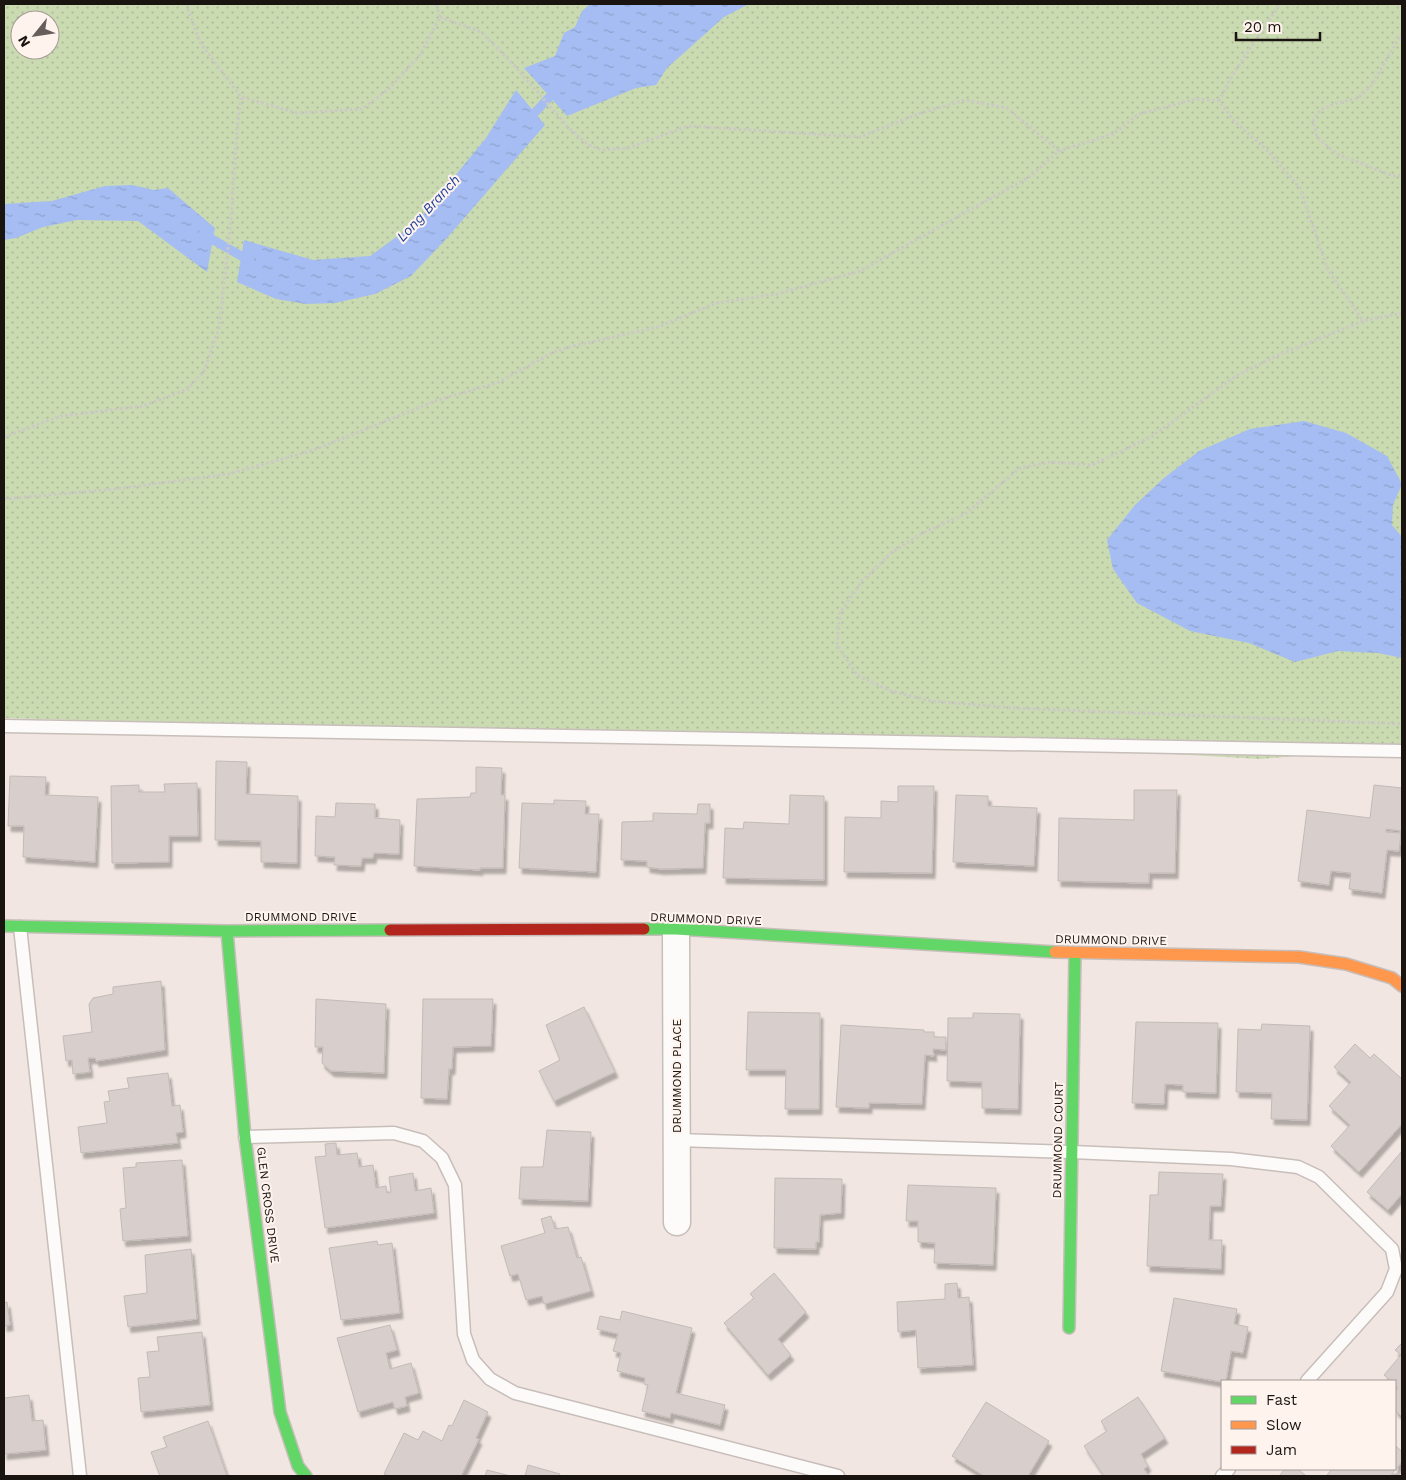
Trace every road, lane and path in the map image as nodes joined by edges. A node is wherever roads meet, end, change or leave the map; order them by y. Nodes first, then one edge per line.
1 (187, 4) edge
2 (436, 4) edge
3 (1280, 4) edge
4 (440, 17) junction
5 (1402, 33) edge
6 (241, 97) junction
7 (1219, 101) junction
8 (1059, 151) junction
9 (1402, 175) edge
10 (1402, 313) edge
11 (1363, 322) junction
12 (4, 437) edge
13 (4, 499) edge
14 (1402, 724) edge
15 (4, 726) edge
16 (1402, 751) edge
17 (4, 926) edge
18 (20, 927) junction
19 (676, 930) junction
20 (227, 931) junction
21 (1075, 954) junction
22 (1402, 986) edge
23 (245, 1136) junction
24 (677, 1140) junction
25 (1072, 1152) junction
26 (677, 1222) dead end
27 (1069, 1328) dead end
28 (1308, 1380) edge
29 (80, 1476) edge
30 (306, 1476) edge
31 (838, 1476) edge

1 - 6 path
2 - 4 path
3 - 7 path
4 - 6 path
4 - 8 path
5 - 9 path
6 - 12 path
7 - 8 path
7 - 11 path
8 - 13 path
10 - 11 path
11 - 14 path
15 - 16 lane
17 - 18 street, DRUMMOND DRIVE
18 - 20 street, DRUMMOND DRIVE
18 - 29 lane
19 - 20 street, DRUMMOND DRIVE
19 - 21 street, DRUMMOND DRIVE
19 - 24 street, DRUMMOND PLACE
20 - 23 street, GLEN CROSS DRIVE
21 - 22 street, DRUMMOND DRIVE
21 - 25 street, DRUMMOND COURT
23 - 30 street, GLEN CROSS DRIVE
23 - 31 lane
24 - 25 lane
24 - 26 street, DRUMMOND PLACE
25 - 27 street, DRUMMOND COURT
25 - 28 lane

